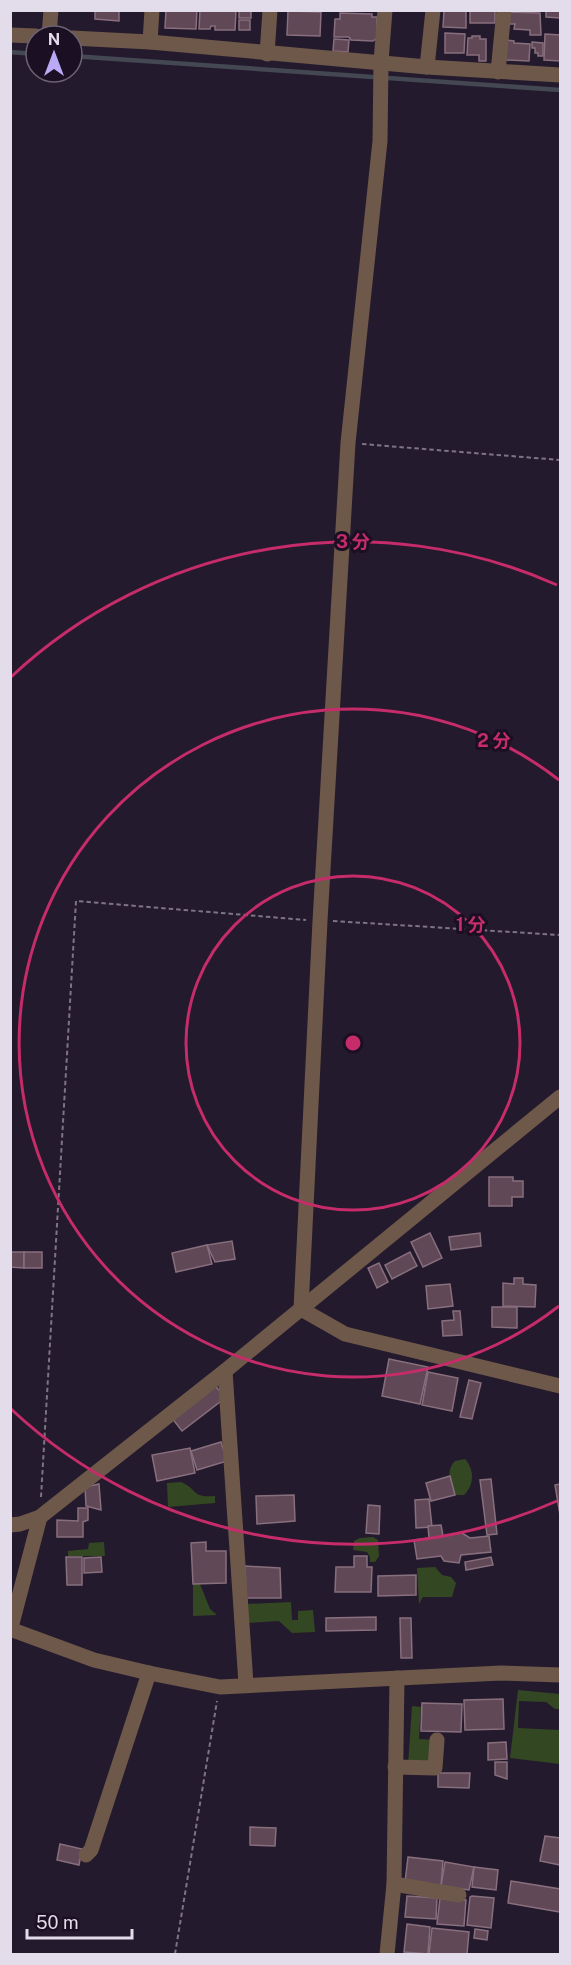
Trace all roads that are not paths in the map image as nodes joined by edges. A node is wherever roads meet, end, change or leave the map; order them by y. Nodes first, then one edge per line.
1 (152, 10) edge
2 (270, 10) edge
3 (385, 10) edge
4 (433, 10) edge
5 (504, 10) edge
6 (84, 39) edge
7 (150, 42) junction
8 (267, 54) junction
9 (428, 67) junction
10 (382, 70) junction
11 (498, 72) junction
12 (561, 75) edge
13 (561, 1097) edge
14 (301, 1309) junction
15 (225, 1371) junction
16 (561, 1386) edge
17 (40, 1517) junction
18 (10, 1525) edge
19 (11, 1630) edge
20 (149, 1673) junction
21 (561, 1675) edge
22 (397, 1678) junction
23 (246, 1684) junction
24 (437, 1740) dead end
25 (395, 1767) junction
26 (86, 1855) dead end
27 (394, 1884) junction
28 (459, 1895) dead end
29 (387, 1954) edge

1 - 7 street
2 - 8 street
3 - 10 street
4 - 9 street
5 - 11 street
6 - 7 street
7 - 8 street
8 - 10 street
9 - 10 street
9 - 11 street
10 - 14 street
11 - 12 street
13 - 14 street
14 - 15 street
14 - 16 street
15 - 17 street
15 - 23 street
17 - 18 street
17 - 19 street
19 - 20 street
20 - 23 street
20 - 26 street
21 - 22 street
22 - 23 street
22 - 25 street
24 - 25 street
25 - 27 street
27 - 28 street
27 - 29 street

